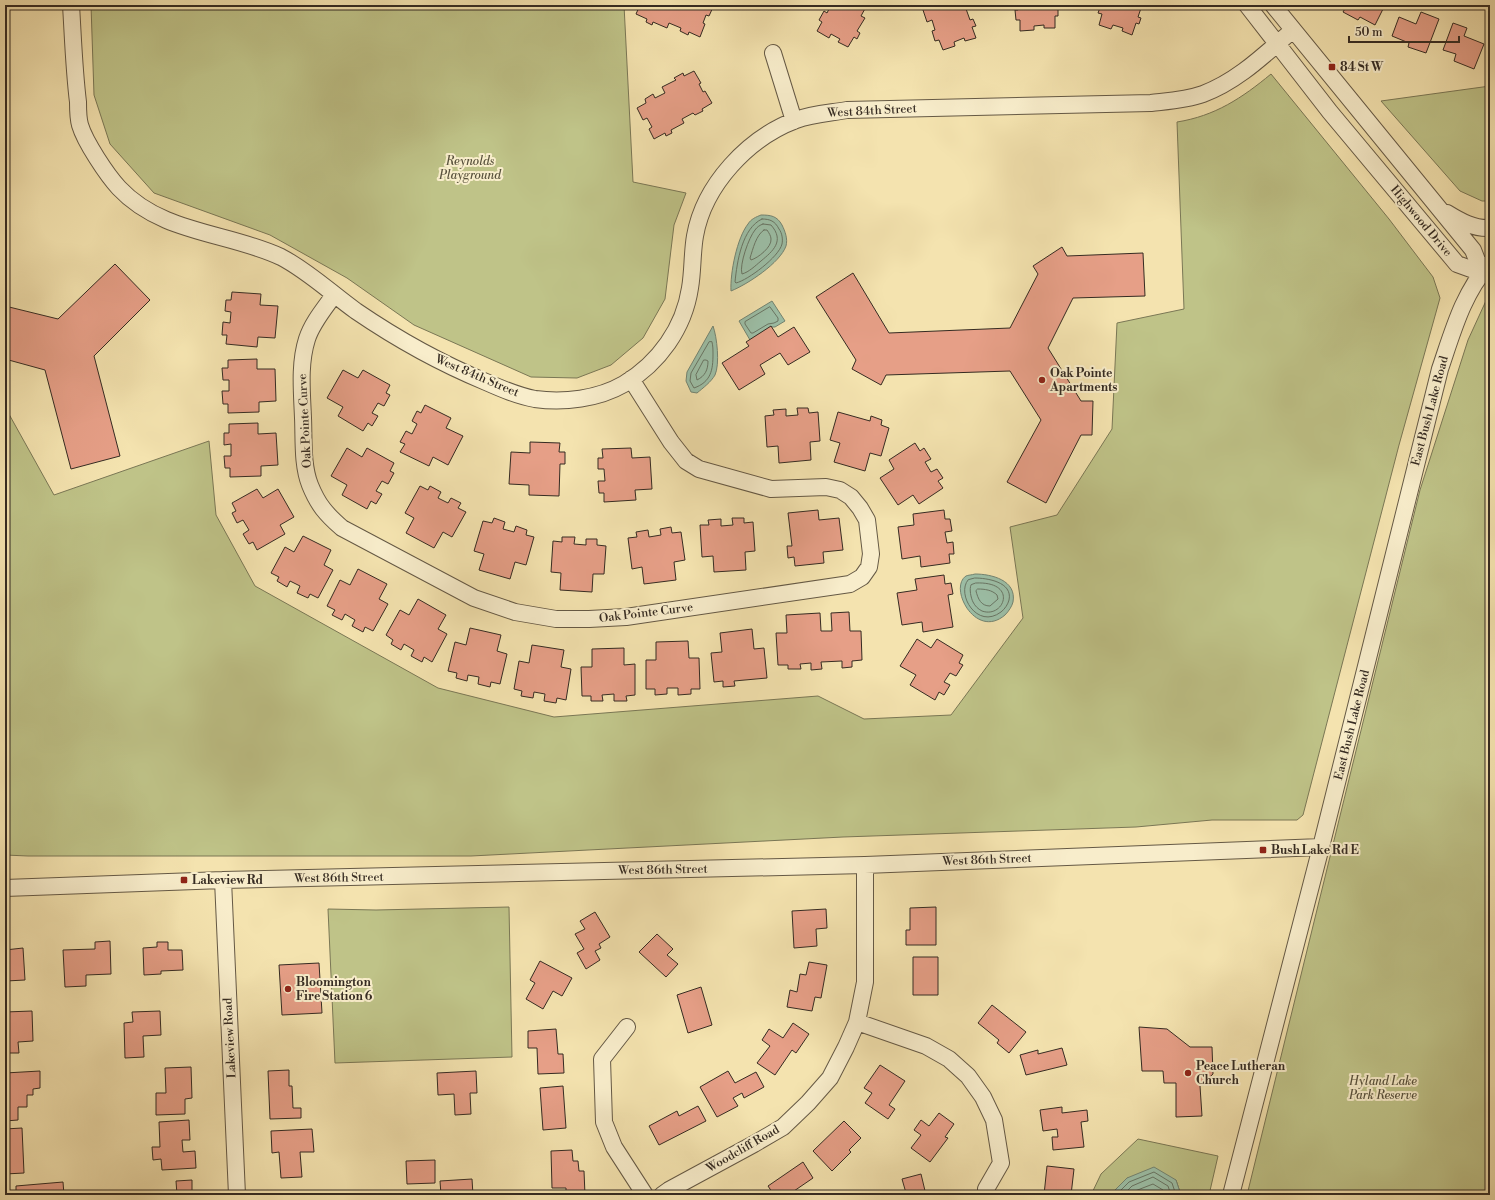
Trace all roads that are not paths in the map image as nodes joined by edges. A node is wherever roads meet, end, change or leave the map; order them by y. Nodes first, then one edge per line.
1 (71, 5) edge
2 (1247, 5) edge
3 (1273, 5) edge
4 (1293, 30) junction
5 (1276, 44) junction
6 (773, 53) dead end
7 (794, 121) junction
8 (1438, 208) junction
9 (1490, 228) edge
10 (1486, 268) edge
11 (334, 295) junction
12 (631, 379) junction
13 (1321, 847) junction
14 (865, 865) junction
15 (223, 880) junction
16 (5, 888) edge
17 (857, 1022) junction
18 (627, 1027) dead end
19 (986, 1189) dead end
20 (237, 1195) edge
21 (645, 1195) edge
22 (662, 1195) edge
23 (1231, 1195) edge

1 - 11 street, West 84th Street
2 - 5 street, Highwood Drive
3 - 4 street, Highwood Drive
4 - 5 street, West 84th Street
4 - 8 street, Highwood Drive
5 - 7 street, West 84th Street
5 - 10 street, Highwood Drive
6 - 7 street
7 - 12 street, West 84th Street
8 - 9 street
8 - 10 street, Highwood Drive
10 - 13 street, East Bush Lake Road
11 - 12 street, West 84th Street
11 - 12 street, Oak Pointe Curve
13 - 14 street, West 86th Street
13 - 23 street, East Bush Lake Road
14 - 15 street, West 86th Street
14 - 17 street, Woodcliff Road
15 - 16 street, West 86th Street
15 - 20 street, Lakeview Road
17 - 19 street
17 - 22 street, Woodcliff Road
18 - 21 street

